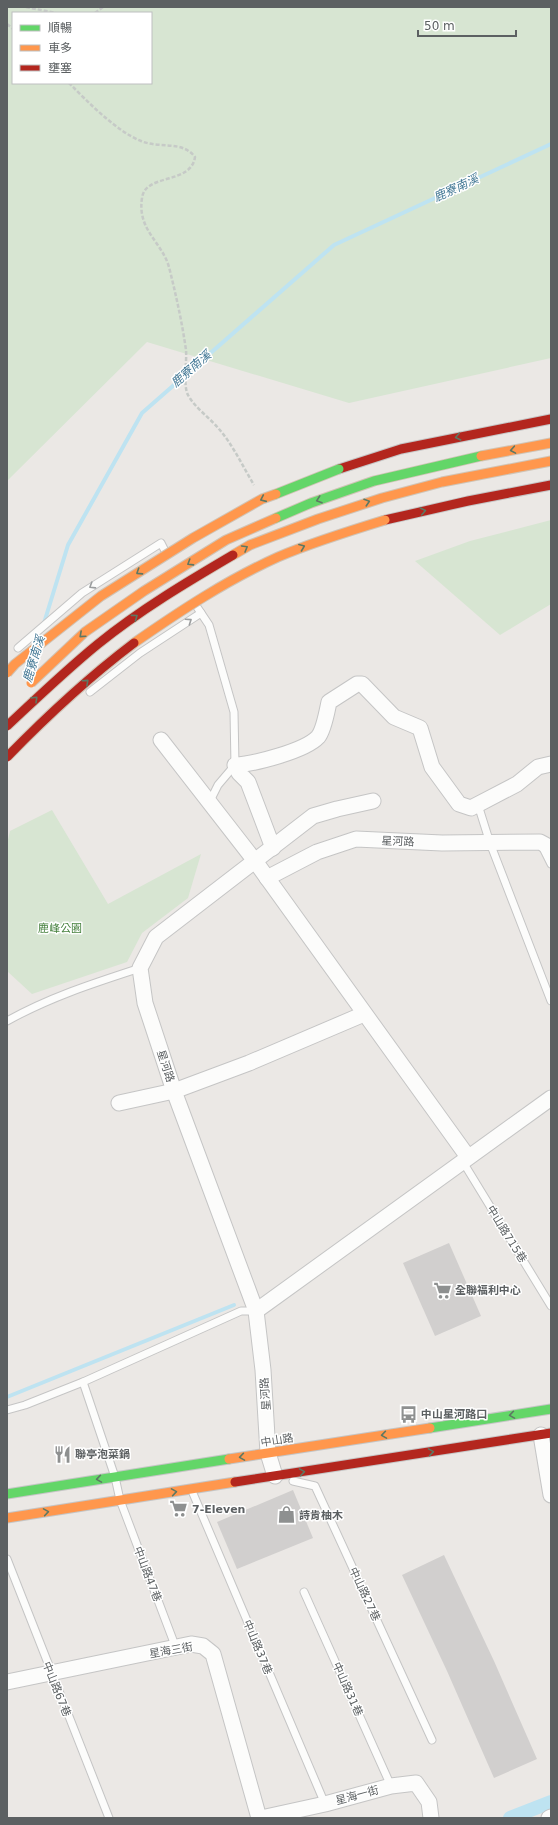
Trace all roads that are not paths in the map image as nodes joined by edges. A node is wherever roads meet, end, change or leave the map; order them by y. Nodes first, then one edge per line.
1 (551, 419) edge
2 (551, 443) edge
3 (551, 461) edge
4 (551, 484) edge
5 (201, 613) junction
6 (13, 652) dead end
7 (7, 673) edge
8 (22, 691) dead end
9 (84, 696) dead end
10 (7, 726) edge
11 (161, 740) dead end
12 (21, 754) dead end
13 (8, 761) edge
14 (551, 764) edge
15 (235, 765) junction
16 (373, 801) dead end
17 (208, 803) junction
18 (471, 808) junction
19 (490, 843) junction
20 (546, 845) edge
21 (273, 848) junction
22 (255, 861) junction
23 (551, 864) edge
24 (267, 878) junction
25 (140, 968) junction
26 (551, 1001) edge
27 (364, 1014) junction
28 (7, 1021) edge
29 (174, 1091) junction
30 (551, 1098) edge
31 (119, 1103) dead end
32 (466, 1160) junction
33 (551, 1306) edge
34 (256, 1311) junction
35 (83, 1382) junction
36 (551, 1409) edge
37 (7, 1410) edge
38 (546, 1434) edge
39 (268, 1453) junction
40 (275, 1476) junction
41 (115, 1477) junction
42 (192, 1489) junction
43 (7, 1494) edge
44 (551, 1495) edge
45 (120, 1500) junction
46 (7, 1518) edge
47 (7, 1559) edge
48 (304, 1592) dead end
49 (176, 1648) junction
50 (51, 1674) junction
51 (7, 1682) edge
52 (432, 1740) dead end
53 (391, 1786) junction
54 (325, 1804) junction
55 (109, 1818) edge
56 (260, 1818) edge
57 (432, 1818) edge

1 -> 7 main road, bridge
2 -> 8 main road, bridge
10 -> 3 main road, bridge
13 -> 4 main road, bridge
5 -> 6 lane
9 -> 5 lane
5 - 15 lane
11 - 17 street
12 - 13 lane
14 - 18 street
15 - 17 lane
15 - 18 street
15 - 21 street
16 - 21 street
17 - 22 street
18 - 19 lane
19 - 20 street, 星河路
19 - 24 street, 星河路
19 - 26 lane
20 - 23 lane, 星河路
21 - 22 street
22 - 24 street
22 - 25 street
24 - 27 street
25 - 28 lane
25 - 29 street, 星河路
27 - 29 street
27 - 32 street
29 - 31 street
29 - 34 street, 星河路
30 - 32 street
32 - 33 lane, 中山路715巷
32 - 34 street
34 - 35 lane
34 - 39 street, 星河路
35 - 37 lane
35 - 41 lane, 中山路47巷
36 -> 39 main road, 中山路
40 -> 38 main road
38 - 44 street
39 - 40 street, 星河路
39 -> 41 main road, 中山路
40 - 42 main road
40 - 52 lane, 中山路27巷
41 -> 43 main road, 中山路
41 - 45 lane, 中山路47巷
45 -> 42 main road
42 - 54 lane, 中山路37巷
46 -> 45 main road
45 - 49 lane, 中山路47巷
47 - 50 lane, 中山路67巷
48 - 53 lane, 中山路31巷
49 - 50 street, 星海三街
49 - 56 street, 星海三街
50 - 51 street, 星海三街
50 - 55 lane, 中山路67巷
53 - 54 street, 星海一街
53 - 57 street, 星海一街
54 - 56 street, 星海一街

